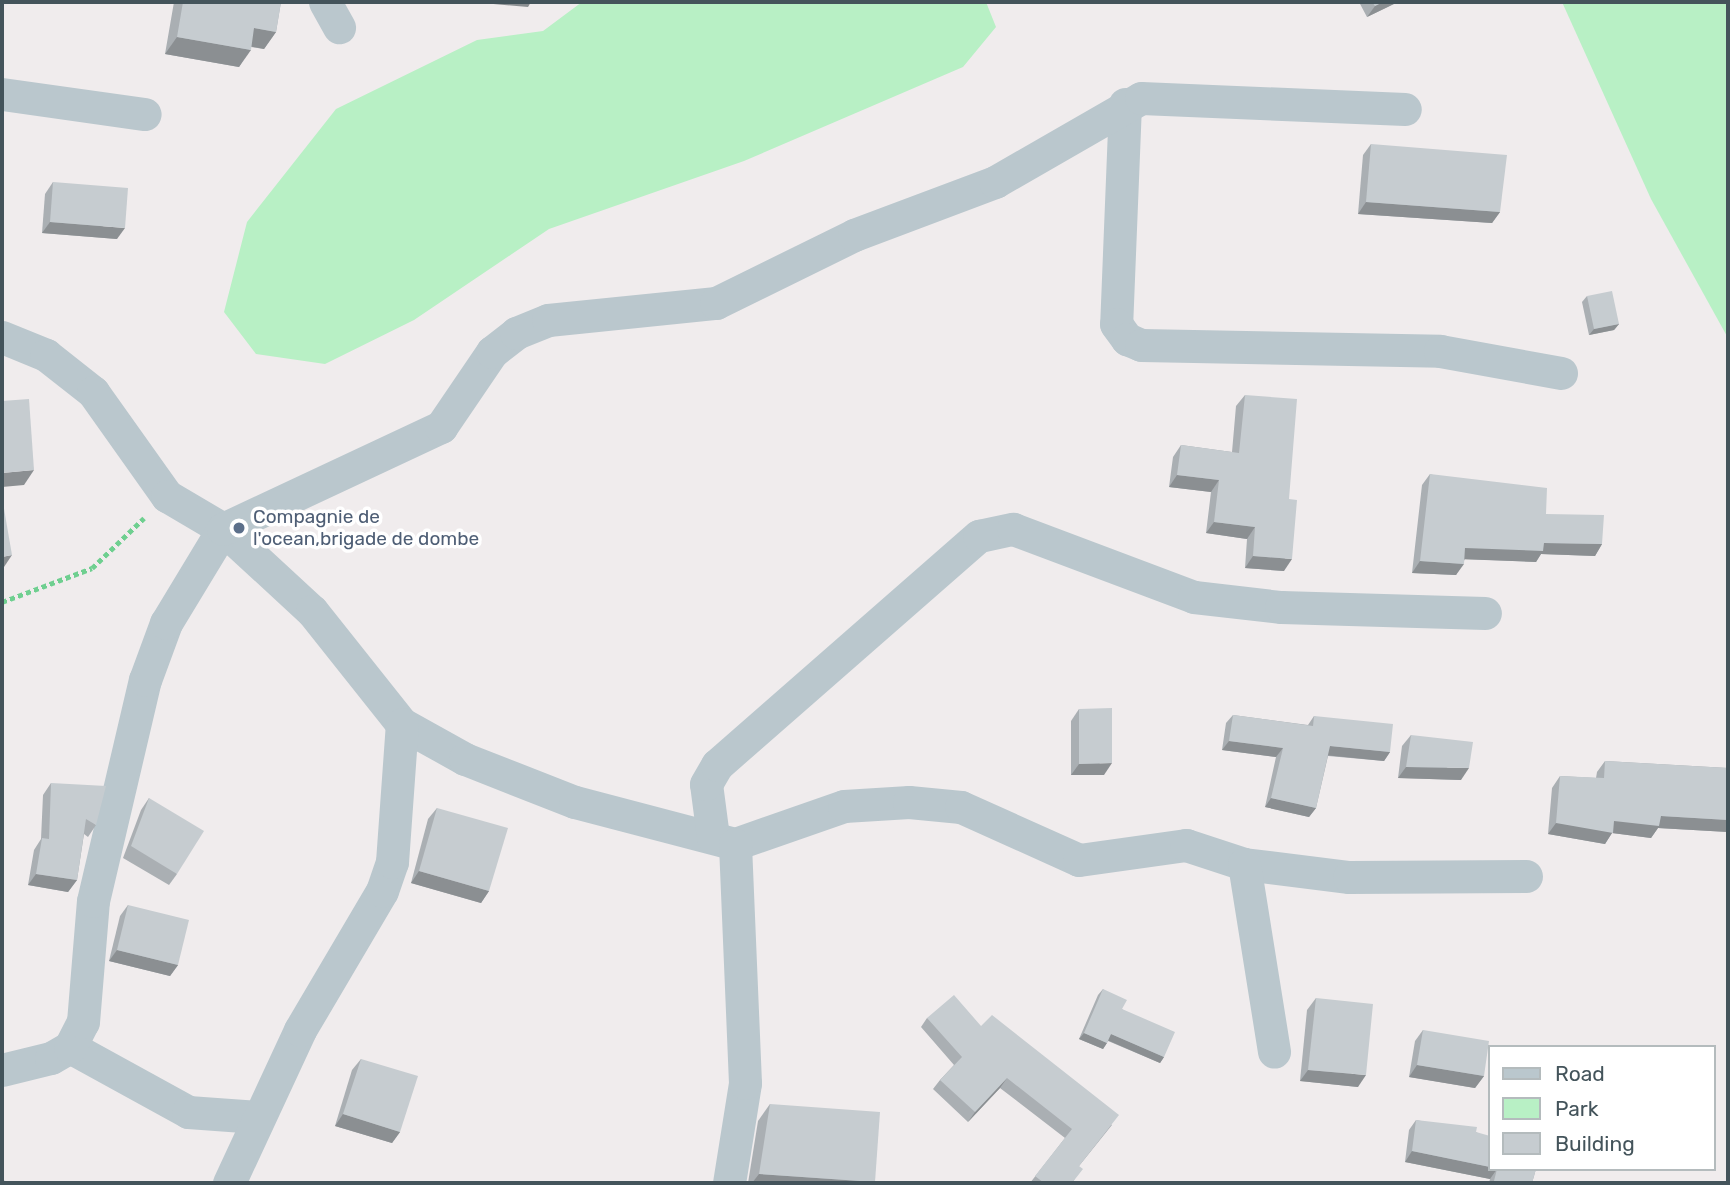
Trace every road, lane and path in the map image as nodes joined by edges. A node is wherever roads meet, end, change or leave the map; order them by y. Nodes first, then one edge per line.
1 (2, 94) edge
2 (1125, 104) junction
3 (1405, 109) dead end
4 (145, 114) dead end
5 (2, 337) edge
6 (1561, 373) dead end
7 (167, 496) junction
8 (223, 529) junction
9 (2, 602) edge
10 (1485, 613) dead end
11 (402, 724) junction
12 (724, 840) junction
13 (1244, 864) junction
14 (1526, 876) dead end
15 (69, 1046) junction
16 (1274, 1052) dead end
17 (2, 1070) edge
18 (257, 1117) junction
19 (229, 1183) edge
20 (729, 1183) edge

1 - 4 street
2 - 3 street
2 - 6 street
2 - 8 street
5 - 7 street
7 - 8 street
7 - 9 path
8 - 11 street
8 - 15 street
10 - 12 street
11 - 12 street
11 - 18 street
12 - 13 street
12 - 20 street
13 - 14 street
13 - 16 street
15 - 17 street
15 - 18 street
18 - 19 street

